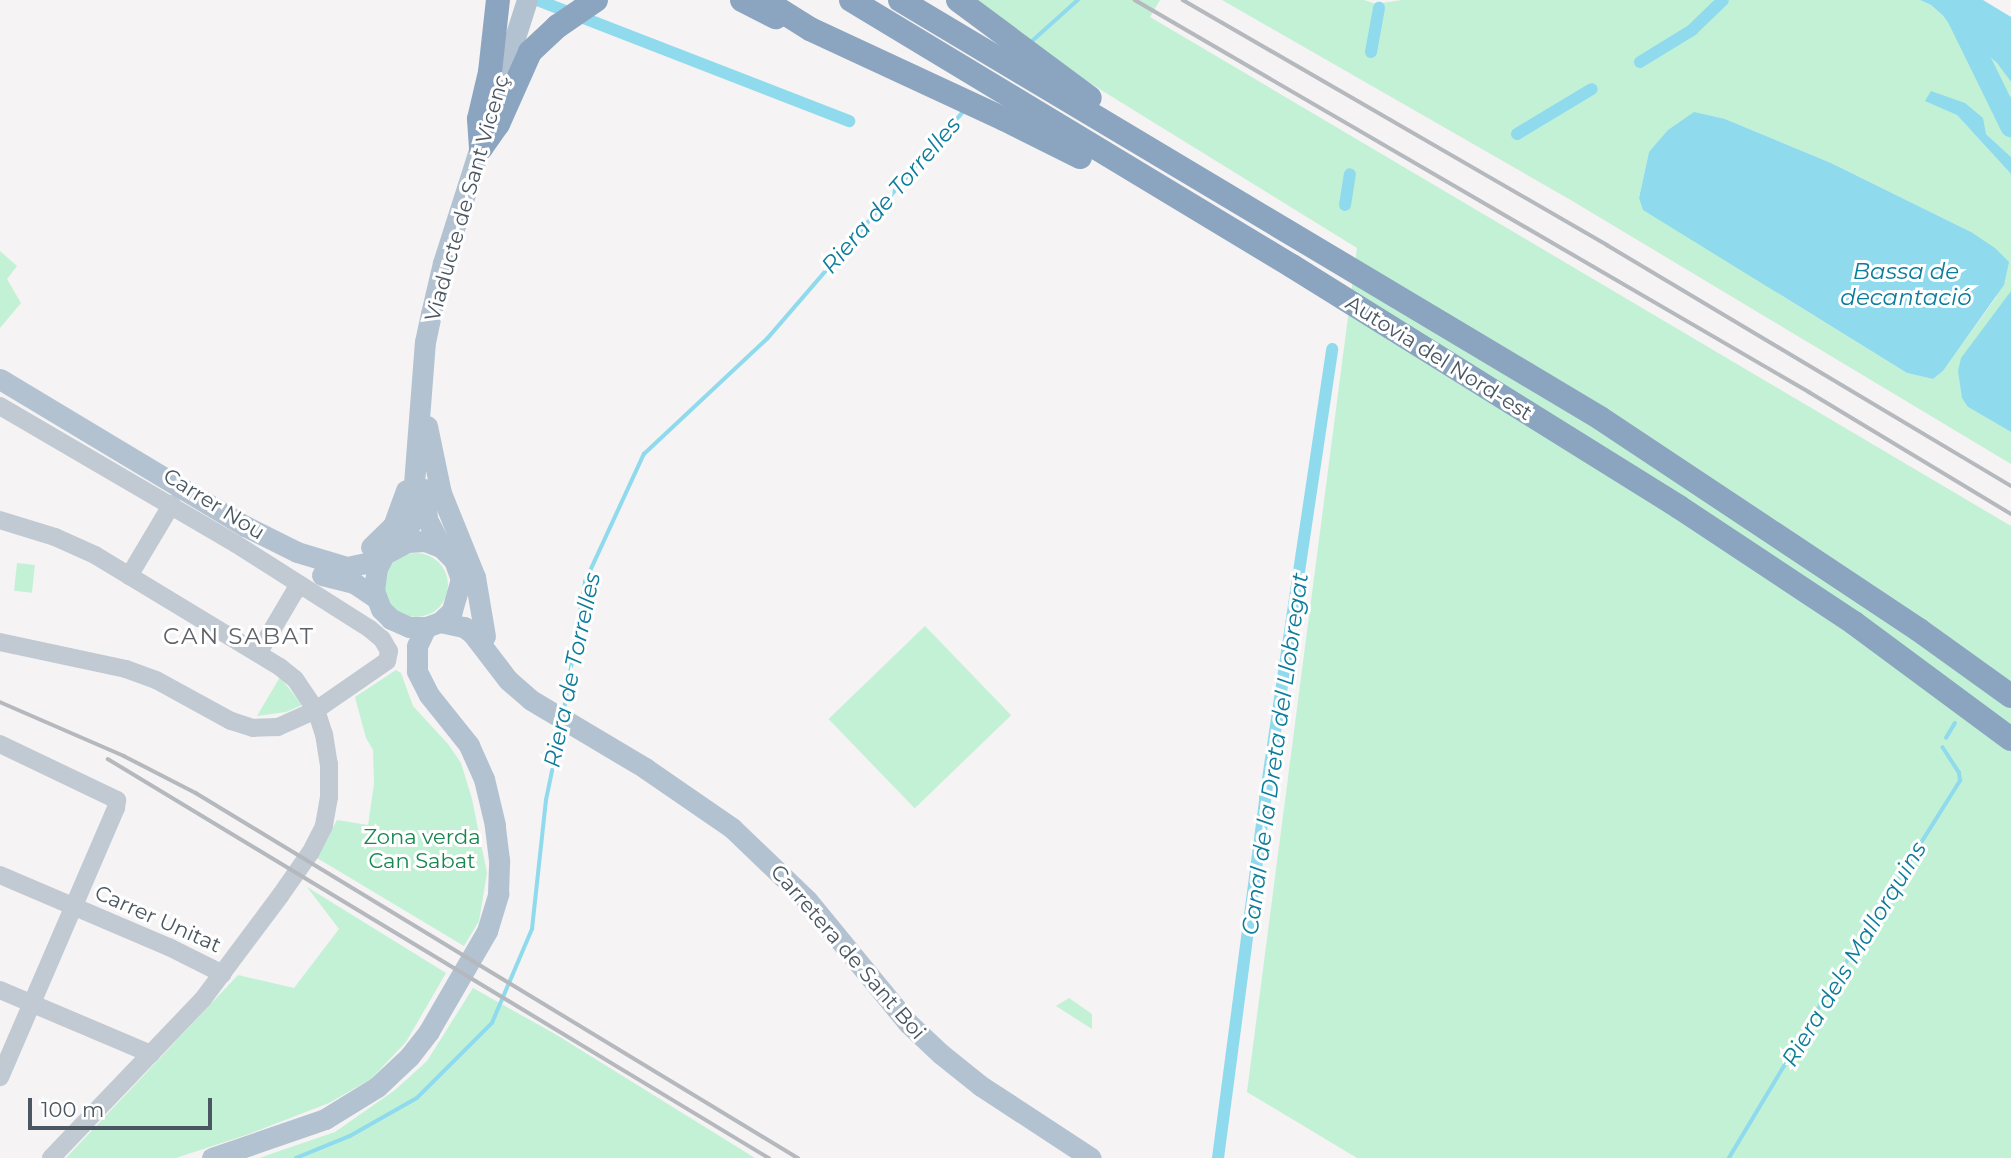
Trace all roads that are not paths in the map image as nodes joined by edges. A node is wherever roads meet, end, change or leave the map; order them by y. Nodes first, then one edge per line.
1 (527, 0) edge
2 (596, 0) edge
3 (742, 0) edge
4 (764, 0) edge
5 (851, 0) edge
6 (900, 0) edge
7 (958, 0) edge
8 (504, 17) edge
9 (810, 29) junction
10 (1044, 77) junction
11 (1012, 111) junction
12 (481, 148) junction
13 (0, 379) edge
14 (422, 389) junction
15 (0, 390) edge
16 (0, 406) edge
17 (419, 441) junction
18 (172, 504) junction
19 (0, 520) edge
20 (441, 547) junction
21 (390, 550) junction
22 (320, 560) junction
23 (129, 576) junction
24 (302, 586) junction
25 (461, 589) junction
26 (374, 597) junction
27 (391, 619) junction
28 (433, 624) junction
29 (485, 636) junction
30 (0, 642) edge
31 (259, 652) junction
32 (524, 694) junction
33 (2011, 696) edge
34 (316, 710) junction
35 (2011, 739) edge
36 (0, 744) edge
37 (0, 875) edge
38 (74, 906) junction
39 (487, 931) junction
40 (223, 974) junction
41 (0, 990) edge
42 (32, 1004) junction
43 (151, 1054) junction
44 (0, 1077) edge
45 (51, 1158) edge
46 (212, 1158) edge
47 (1091, 1158) edge

1 - 8 main road
2 - 12 highway
3 - 9 highway
4 - 9 highway
5 - 11 highway, Autovia del Nord-est
6 - 10 highway
7 - 10 highway
8 - 12 highway
9 - 11 highway
10 - 33 highway, Autovia del Nord-est
11 - 35 highway, Autovia del Nord-est
12 - 14 main road, Viaducte de Sant Vicenç
13 - 22 main road
14 - 17 main road, Viaducte de Sant Vicenç
14 - 29 main road
15 - 26 main road
16 - 18 street, Carrer Nou
17 - 20 main road, Viaducte de Sant Vicenç
17 - 21 main road, Viaducte de Sant Vicenç
17 - 22 main road
18 - 23 street
18 - 24 street, Carrer Nou
19 - 23 street
20 - 21 main road
20 - 25 main road
21 - 22 main road
21 - 26 main road
23 - 31 street
24 - 31 street
24 - 34 street, Carrer Nou
25 - 28 main road
25 - 29 main road
26 - 27 main road
27 - 28 main road
27 - 39 main road
28 - 32 main road
28 - 39 main road
29 - 32 main road
30 - 34 street
31 - 34 street
32 - 47 main road, Carretera de Sant Boi
34 - 40 street
36 - 38 street
37 - 38 street, Carrer Unitat
38 - 40 street, Carrer Unitat
38 - 42 street
39 - 46 main road
40 - 43 street
41 - 42 street
42 - 43 street
42 - 44 street
43 - 45 street

